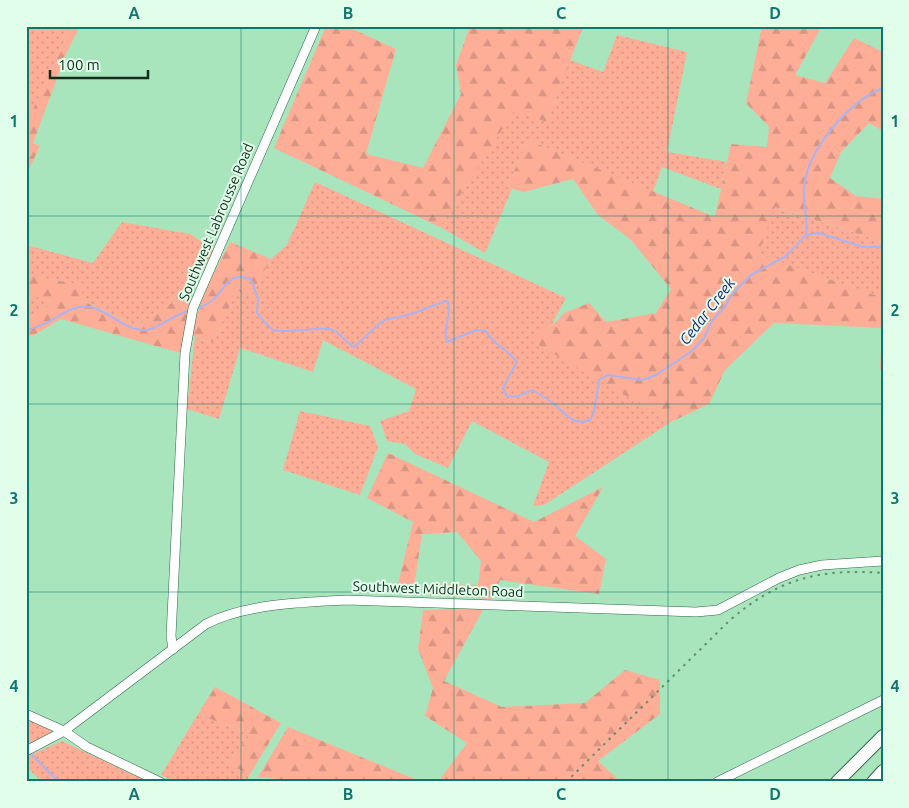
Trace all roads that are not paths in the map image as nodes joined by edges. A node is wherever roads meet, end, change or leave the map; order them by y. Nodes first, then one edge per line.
1 (316, 26) edge
2 (883, 562) edge
3 (173, 649) junction
4 (883, 700) edge
5 (26, 714) edge
6 (64, 732) junction
7 (883, 736) edge
8 (26, 751) edge
9 (883, 772) edge
10 (160, 782) edge
11 (718, 782) edge
12 (837, 782) edge
13 (873, 782) edge

1 - 3 street, Southwest Labrousse Road
2 - 3 street, Southwest Middleton Road
3 - 6 street, Southwest Middleton Road
4 - 11 street
5 - 6 street
6 - 8 street, Southwest Middleton Road
6 - 10 street
7 - 12 highway
9 - 13 highway

